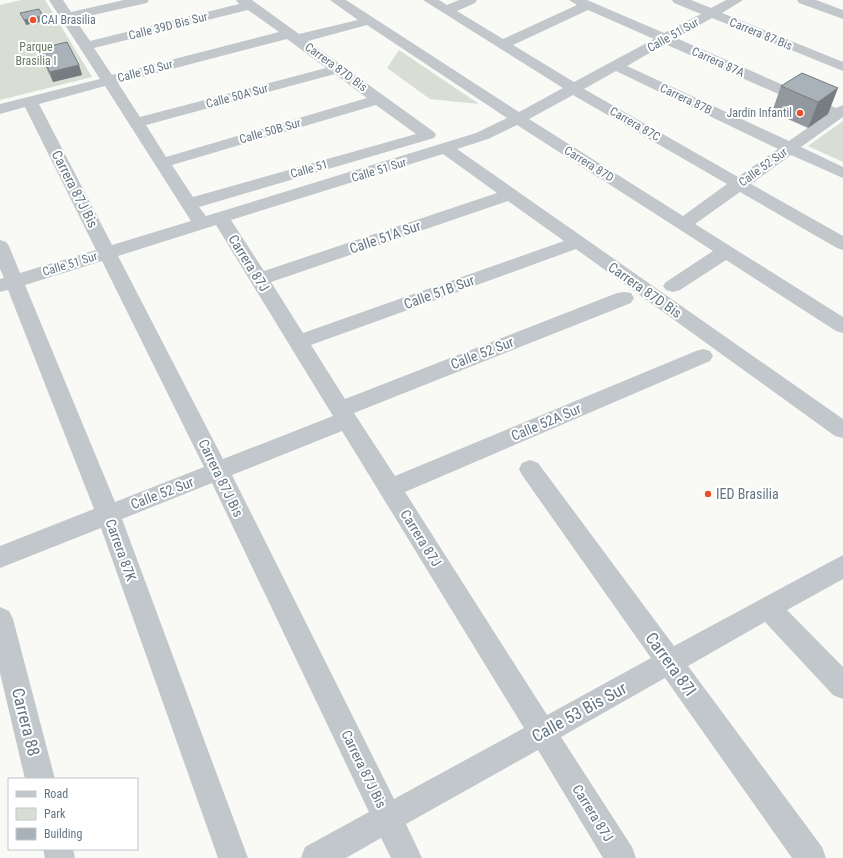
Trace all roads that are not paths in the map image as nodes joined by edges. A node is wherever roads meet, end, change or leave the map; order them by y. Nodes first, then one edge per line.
1 (56, 0) edge
2 (142, 0) edge
3 (339, 0) edge
4 (430, 0) edge
5 (470, 0) edge
6 (679, 0) edge
7 (736, 0) edge
8 (804, 0) edge
9 (247, 3) edge
10 (582, 3) edge
11 (447, 10) junction
12 (712, 14) junction
13 (843, 15) edge
14 (67, 17) junction
15 (368, 21) junction
16 (293, 36) junction
17 (665, 39) junction
18 (502, 45) junction
19 (86, 46) junction
20 (616, 66) junction
21 (843, 67) edge
22 (338, 69) junction
23 (109, 80) junction
24 (574, 89) junction
25 (379, 99) junction
26 (30, 101) junction
27 (0, 109) edge
28 (840, 112) edge
29 (518, 119) junction
30 (136, 123) junction
31 (428, 135) joint
32 (790, 148) junction
33 (448, 149) junction
34 (162, 162) junction
35 (843, 172) edge
36 (739, 184) junction
37 (511, 194) junction
38 (189, 204) junction
39 (211, 221) junction
40 (683, 224) junction
41 (578, 242) junction
42 (843, 244) edge
43 (0, 246) edge
44 (726, 251) junction
45 (107, 253) junction
46 (259, 279) junction
47 (7, 284) edge
48 (672, 286) dead end
49 (624, 298) dead end
50 (843, 326) edge
51 (298, 342) junction
52 (703, 356) dead end
53 (344, 414) junction
54 (843, 430) edge
55 (530, 469) dead end
56 (218, 471) junction
57 (390, 488) junction
58 (108, 514) junction
59 (0, 557) edge
60 (843, 566) edge
61 (768, 608) junction
62 (0, 619) edge
63 (670, 662) junction
64 (843, 686) edge
65 (543, 732) junction
66 (40, 778) edge
67 (389, 818) junction
68 (233, 858) edge
69 (316, 858) edge
70 (407, 858) edge
71 (621, 858) edge
72 (811, 858) edge

1 - 14 street, Carrera 87J
2 - 14 street
3 - 15 street, Carrera 87D
4 - 11 street, Carrera 87C
5 - 11 street
6 - 12 street, Carrera 87 Bis
7 - 12 street, Calle 51 Sur
8 - 13 street
9 - 16 street, Carrera 87D Bis
9 - 19 street, Calle 39D Bis Sur
10 - 17 street, Carrera 87A
10 - 18 street
11 - 18 street, Carrera 87C
12 - 17 street, Calle 51 Sur
12 - 21 street, Carrera 87 Bis
14 - 19 street, Carrera 87J
15 - 16 street, Calle 50 Sur
15 - 29 street, Carrera 87D
16 - 22 street, Carrera 87D Bis
16 - 23 street, Calle 50 Sur
17 - 20 street, Calle 51 Sur
17 - 28 street, Carrera 87A
18 - 24 street, Carrera 87C
19 - 23 street, Carrera 87J
20 - 24 street, Calle 51 Sur
20 - 32 street, Carrera 87B
22 - 25 street, Carrera 87D Bis
22 - 30 street, Calle 50A Sur
23 - 26 street, Calle 50 Sur
23 - 30 street, Carrera 87J
24 - 29 street, Calle 51 Sur
24 - 36 street, Carrera 87C
25 - 31 street, Carrera 87D Bis
25 - 34 street, Calle 50B Sur
26 - 27 street, Calle 50 Sur
26 - 45 street, Carrera 87J Bis
28 - 32 street, Calle 52 Sur
29 - 33 street, Calle 51 Sur
29 - 40 street, Carrera 87D
30 - 34 street, Carrera 87J
31 - 38 street, Calle 51
32 - 35 street, Carrera 87B
32 - 36 street, Calle 52 Sur
33 - 37 street, Carrera 87D Bis
33 - 39 street, Calle 51 Sur
34 - 38 street, Carrera 87J
36 - 40 street, Calle 52 Sur
36 - 42 street, Carrera 87C
37 - 41 street, Carrera 87D Bis
37 - 46 street, Calle 51A Sur
38 - 39 street, Carrera 87J
39 - 45 street, Calle 51 Sur
39 - 46 street, Carrera 87J
40 - 44 street, Carrera 87D
41 - 51 street, Calle 51B Sur
41 - 54 street, Carrera 87D Bis
43 - 47 street, Carrera 87K
44 - 48 street
44 - 50 street, Carrera 87D
45 - 47 street, Calle 51 Sur
45 - 56 street, Carrera 87J Bis
46 - 51 street, Carrera 87J
47 - 58 street, Carrera 87K
49 - 53 street, Calle 52 Sur
51 - 53 street, Carrera 87J
52 - 57 street, Calle 52A Sur
53 - 56 street, Calle 52 Sur
53 - 57 street, Carrera 87J
55 - 63 street, Carrera 87I
56 - 58 street, Calle 52 Sur
56 - 67 street, Carrera 87J Bis
57 - 65 street, Carrera 87J
58 - 59 street, Calle 52 Sur
58 - 68 street, Carrera 87K
60 - 61 street, Calle 53 Bis Sur
61 - 63 street, Calle 53 Bis Sur
61 - 64 street
62 - 66 street, Carrera 88
63 - 65 street, Calle 53 Bis Sur
63 - 72 street, Carrera 87I
65 - 67 street, Calle 53 Bis Sur
65 - 71 street, Carrera 87J
67 - 69 street, Calle 53 Bis Sur
67 - 70 street, Carrera 87J Bis

